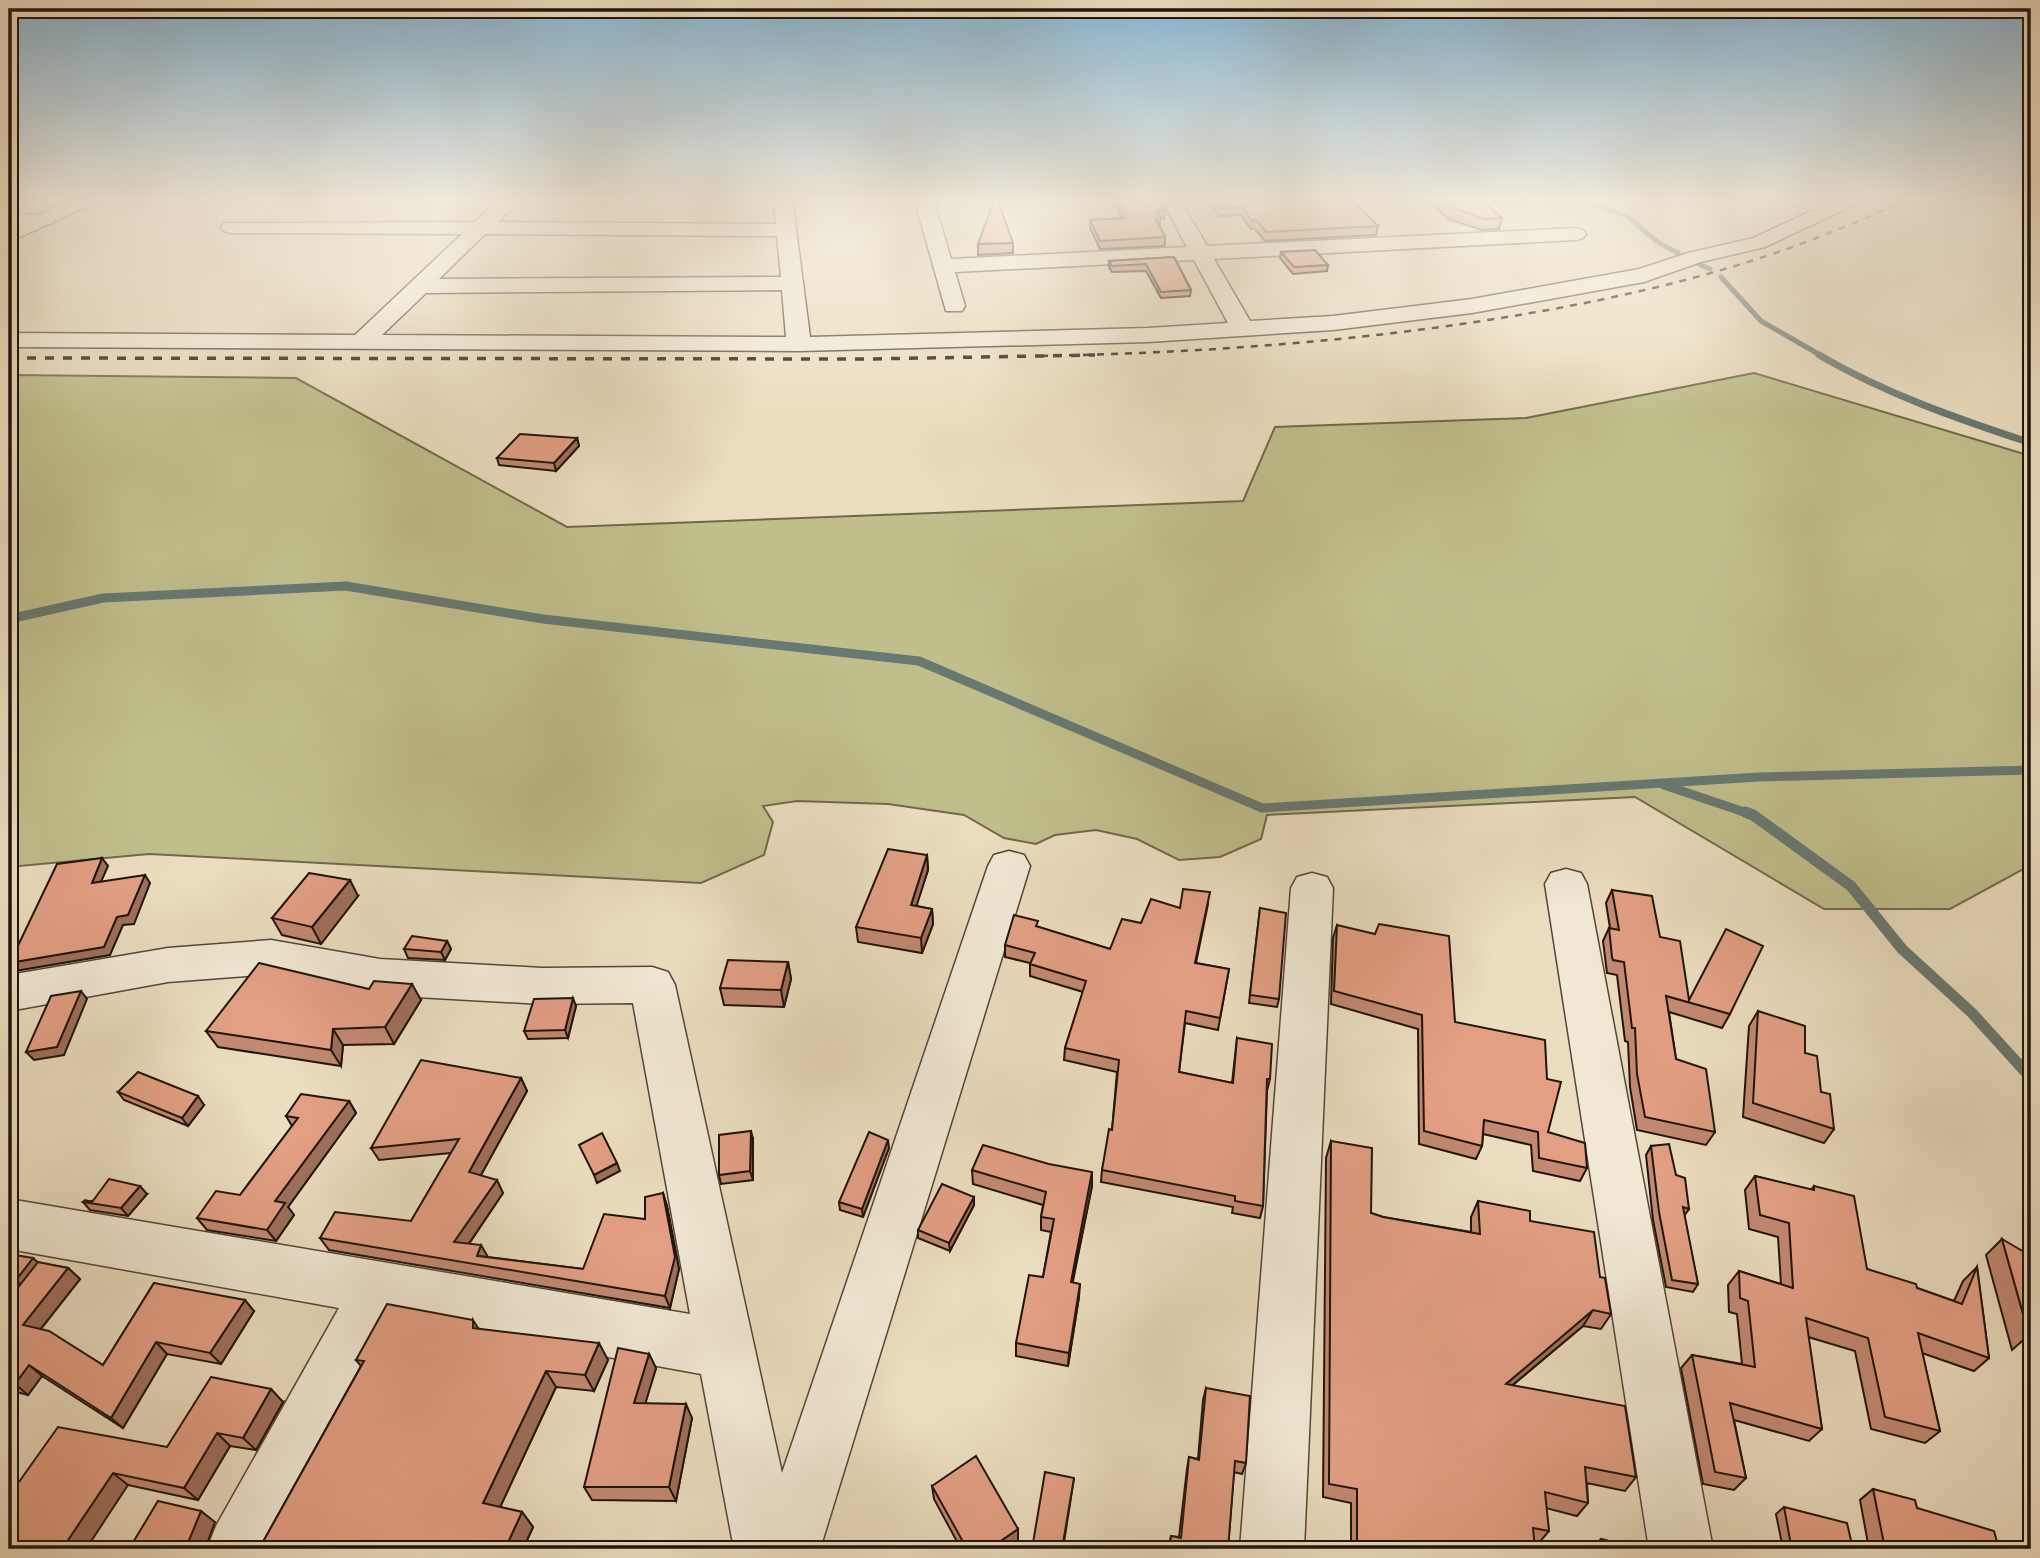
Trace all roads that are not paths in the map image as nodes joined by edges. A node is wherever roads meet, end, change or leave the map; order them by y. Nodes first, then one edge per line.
1 (434, 271) edge
2 (791, 271) edge
3 (944, 271) edge
4 (1210, 271) edge
5 (1656, 271) edge
6 (792, 283) junction
7 (418, 286) junction
8 (954, 306) dead end
9 (1242, 329) junction
10 (9, 340) edge
11 (361, 342) junction
12 (799, 344) junction
13 (1009, 866) dead end
14 (1566, 884) dead end
15 (1312, 888) dead end
16 (9, 993) edge
17 (9, 1224) edge
18 (380, 1289) junction
19 (725, 1349) junction
20 (239, 1549) edge
21 (766, 1549) edge
22 (788, 1549) edge
23 (1272, 1549) edge
24 (1681, 1549) edge

1 - 7 street
2 - 6 street
3 - 8 street
4 - 9 street
5 - 9 street
6 - 7 street
6 - 12 street
7 - 11 street
9 - 12 street
10 - 11 street
11 - 12 street
13 - 22 street
14 - 24 street
15 - 23 street
16 - 19 street
17 - 18 street
18 - 19 street
18 - 20 street
19 - 21 street

